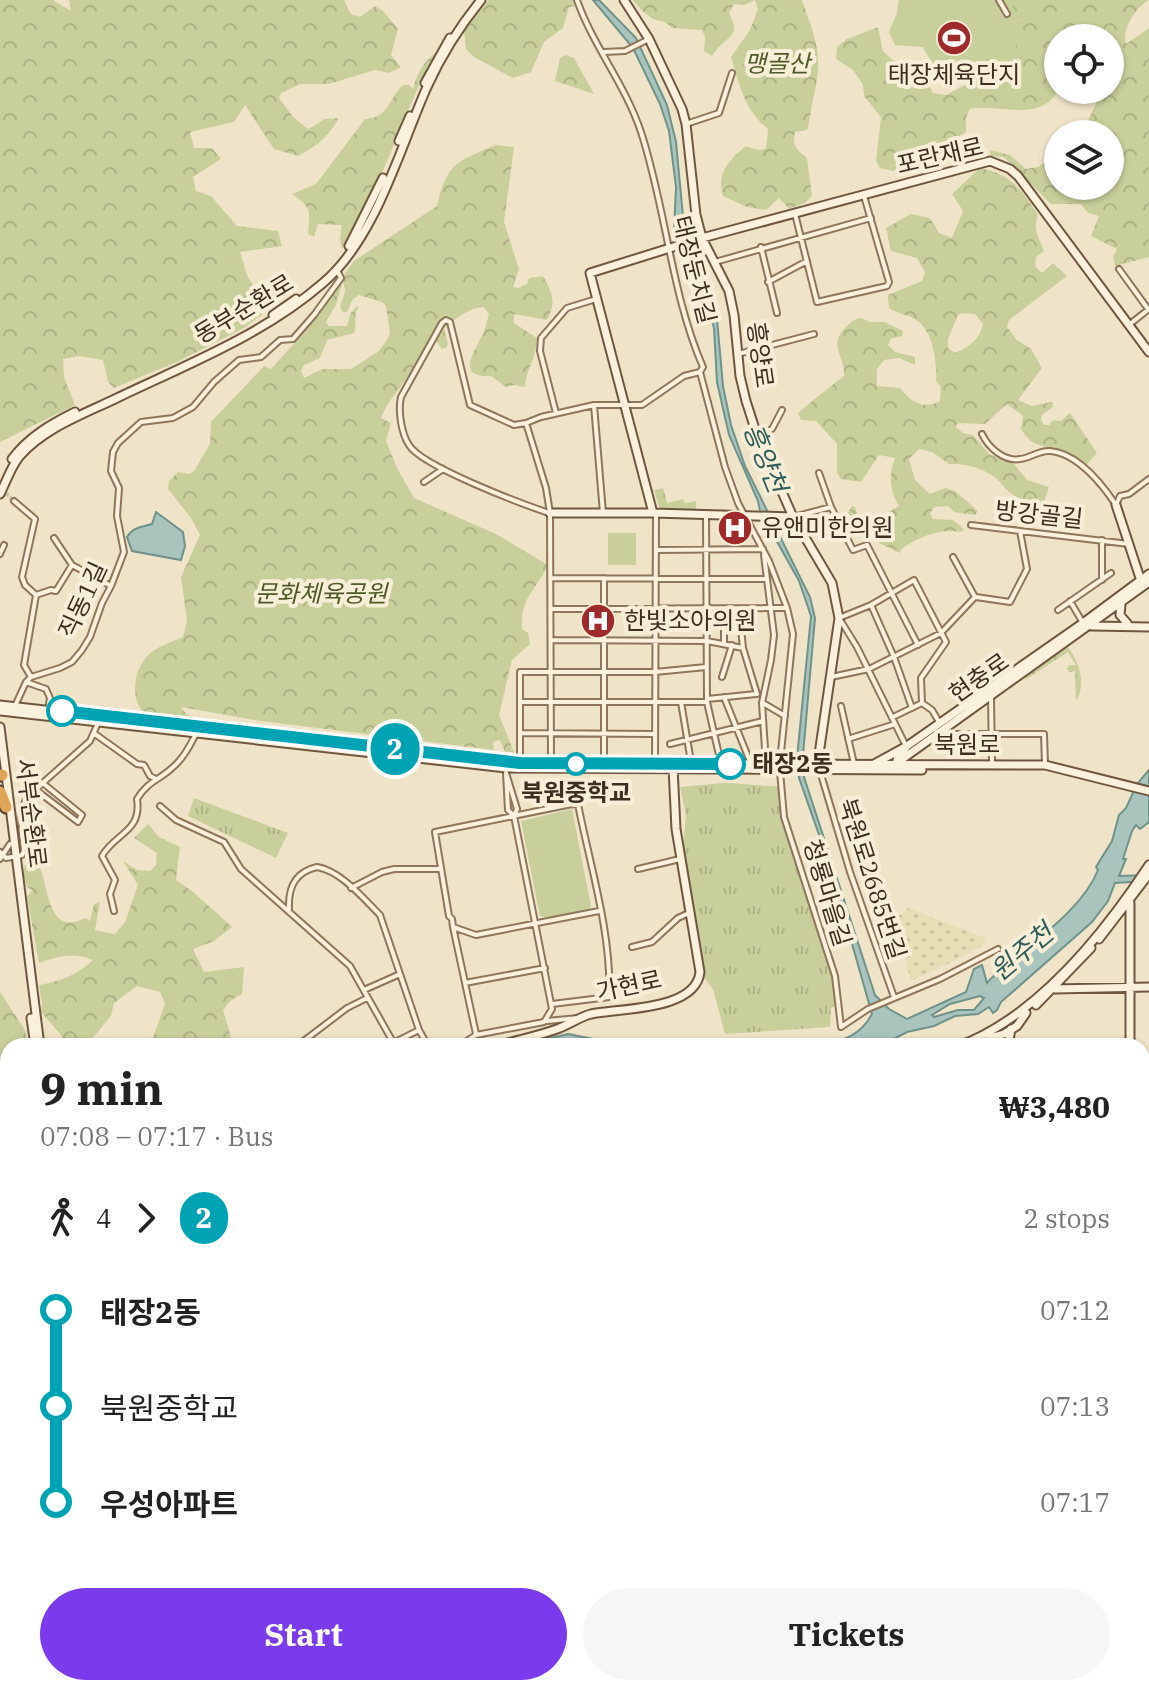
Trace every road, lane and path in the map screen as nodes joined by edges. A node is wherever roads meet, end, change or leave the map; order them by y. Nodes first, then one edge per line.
1 (479, 0) edge
2 (624, 0) edge
3 (999, 0) edge
4 (577, 1) edge
5 (1007, 14) dead end
6 (647, 40) junction
7 (604, 52) junction
8 (732, 73) dead end
9 (686, 124) junction
10 (864, 196) junction
11 (795, 214) junction
12 (871, 218) junction
13 (800, 236) junction
14 (699, 239) junction
15 (761, 247) junction
16 (669, 249) junction
17 (807, 261) junction
18 (715, 262) junction
19 (1119, 269) dead end
20 (337, 270) junction
21 (768, 282) junction
22 (596, 299) junction
23 (1149, 309) edge
24 (777, 313) dead end
25 (1130, 324) junction
26 (814, 334) dead end
27 (1149, 352) edge
28 (738, 354) junction
29 (700, 372) junction
30 (625, 404) junction
31 (594, 405) junction
32 (782, 410) dead end
33 (556, 413) junction
34 (526, 423) junction
35 (982, 434) dead end
36 (757, 435) junction
37 (443, 469) junction
38 (819, 473) dead end
39 (1149, 479) edge
40 (424, 482) dead end
41 (0, 484) edge
42 (0, 494) edge
43 (14, 501) tunnel mouth
44 (1116, 505) junction
45 (831, 507) junction
46 (550, 513) junction
47 (603, 513) junction
48 (655, 513) junction
49 (706, 514) junction
50 (747, 515) junction
51 (790, 516) junction
52 (971, 525) dead end
53 (1020, 531) junction
54 (54, 538) dead end
55 (1102, 540) junction
56 (1129, 544) junction
57 (4, 545) dead end
58 (706, 549) junction
59 (763, 549) junction
60 (656, 550) junction
61 (0, 554) edge
62 (953, 557) dead end
63 (72, 565) junction
64 (1111, 573) dead end
65 (1149, 574) edge
66 (551, 578) junction
67 (604, 578) junction
68 (656, 579) junction
69 (707, 579) junction
70 (767, 579) junction
71 (1102, 580) junction
72 (1145, 583) edge
73 (111, 586) junction
74 (893, 593) junction
75 (36, 595) junction
76 (975, 597) junction
77 (1129, 597) junction
78 (1070, 601) junction
79 (871, 605) junction
80 (706, 608) junction
81 (787, 608) junction
82 (551, 609) junction
83 (656, 609) junction
84 (724, 609) junction
85 (739, 609) junction
86 (772, 609) junction
87 (604, 610) junction
88 (1058, 610) dead end
89 (839, 618) junction
90 (1089, 623) junction
91 (1127, 623) junction
92 (1149, 625) edge
93 (941, 633) junction
94 (551, 640) junction
95 (604, 640) junction
96 (656, 641) junction
97 (707, 641) junction
98 (724, 644) junction
99 (732, 645) junction
100 (918, 645) junction
101 (743, 648) junction
102 (894, 657) junction
103 (706, 667) junction
104 (869, 669) junction
105 (973, 671) dead end
106 (551, 672) junction
107 (604, 672) junction
108 (655, 672) junction
109 (31, 677) junction
110 (722, 677) dead end
111 (831, 677) junction
112 (26, 682) junction
113 (760, 694) junction
114 (986, 696) junction
115 (724, 697) junction
116 (707, 700) junction
117 (520, 702) junction
118 (551, 702) junction
119 (603, 702) junction
120 (656, 702) junction
121 (681, 702) junction
122 (762, 703) junction
123 (922, 703) junction
124 (0, 705) edge
125 (841, 706) dead end
126 (13, 708) junction
127 (912, 708) junction
128 (48, 712) junction
129 (785, 716) junction
130 (893, 717) junction
131 (99, 718) junction
132 (763, 721) junction
133 (896, 724) junction
134 (0, 726) edge
135 (941, 727) junction
136 (735, 730) junction
137 (197, 732) junction
138 (551, 732) junction
139 (603, 732) junction
140 (520, 733) junction
141 (95, 734) junction
142 (655, 734) junction
143 (992, 734) junction
144 (714, 735) junction
145 (848, 739) junction
146 (687, 741) junction
147 (921, 743) junction
148 (670, 744) dead end
149 (907, 746) junction
150 (520, 763) junction
151 (551, 764) junction
152 (691, 764) junction
153 (721, 764) junction
154 (751, 764) junction
155 (766, 764) junction
156 (928, 765) junction
157 (1045, 765) junction
158 (855, 766) junction
159 (872, 766) junction
160 (992, 766) junction
161 (505, 767) junction
162 (604, 768) junction
163 (658, 768) junction
164 (674, 768) junction
165 (784, 768) junction
166 (818, 768) junction
167 (897, 768) junction
168 (2, 770) edge
169 (156, 779) junction
170 (44, 784) junction
171 (1113, 785) junction
172 (36, 790) junction
173 (674, 790) junction
174 (0, 792) edge
175 (1149, 794) edge
176 (160, 806) dead end
177 (6, 807) junction
178 (514, 816) junction
179 (3, 851) edge
180 (14, 857) junction
181 (680, 859) junction
182 (1149, 865) edge
183 (439, 869) junction
184 (638, 869) dead end
185 (1148, 883) edge
186 (351, 888) junction
187 (1132, 895) junction
188 (114, 911) dead end
189 (290, 911) junction
190 (599, 911) junction
191 (689, 913) junction
192 (1117, 915) junction
193 (536, 923) junction
194 (453, 927) junction
195 (1130, 927) junction
196 (632, 947) dead end
197 (998, 949) dead end
198 (545, 968) junction
199 (400, 974) junction
200 (1060, 980) junction
201 (465, 983) junction
202 (1130, 987) junction
203 (1149, 987) edge
204 (1069, 988) junction
205 (364, 990) junction
206 (1052, 990) junction
207 (894, 997) junction
208 (368, 998) junction
209 (552, 1004) junction
210 (580, 1018) junction
211 (544, 1022) junction
212 (1018, 1022) junction
213 (419, 1030) junction
214 (476, 1035) junction
215 (1002, 1037) edge
216 (36, 1038) edge
217 (308, 1038) edge
218 (391, 1038) edge
219 (402, 1038) edge
220 (424, 1038) edge
221 (471, 1038) edge
222 (527, 1038) edge
223 (1130, 1038) edge

1 - 20 street, 동부순환로
1 - 41 street, 동부순환로
2 - 6 street, 흥양로
3 - 5 street
4 - 7 street, 태장둔치길
6 - 7 street
6 - 9 street, 흥양로
7 - 16 street, 태장둔치길
8 - 9 street
9 - 14 street, 흥양로
10 - 11 street, 포란재로
10 - 12 street
10 - 25 street, 포란재로
11 - 13 street
11 - 14 street, 포란재로
12 - 13 street
12 - 17 street
13 - 15 street
13 - 17 street
14 - 16 street, 포란재로
14 - 18 street, 흥양로
15 - 18 street
15 - 21 street
16 - 22 street, 포란재로
16 - 29 street, 태장둔치길
17 - 21 street
18 - 28 street, 흥양로
19 - 23 street
20 - 42 street, 동부순환로
20 - 73 street, 직동1길
21 - 24 street
22 - 30 street
22 - 33 street
23 - 25 street
25 - 27 street, 포란재로
26 - 28 street
28 - 36 street, 흥양로
29 - 30 street
29 - 50 street, 태장둔치길
30 - 31 street
30 - 48 street
31 - 33 street
31 - 47 street
32 - 36 street
33 - 34 street
34 - 37 street
34 - 46 street
35 - 44 street
36 - 51 street, 흥양로
37 - 40 street
37 - 46 street
38 - 45 street
39 - 44 street
43 - 75 street
44 - 56 street
45 - 51 street
45 - 74 street
46 - 47 street
46 - 66 street
47 - 48 street
48 - 49 street
48 - 60 street
49 - 50 street
49 - 58 street
50 - 51 street
50 - 59 street, 태장둔치길
51 - 89 street, 흥양로
52 - 53 street, 방강골길
53 - 55 street, 방강골길
53 - 76 street
54 - 63 street
55 - 56 street, 방강골길
55 - 71 street, 방강골길
56 - 72 street
57 - 61 street
58 - 59 street
58 - 60 street
58 - 69 street
59 - 70 street
59 - 81 street, 태장둔치길
60 - 68 street
62 - 76 street
63 - 73 street
63 - 75 street
64 - 71 street
65 - 72 street, 현충로
66 - 67 street
66 - 82 street
67 - 68 street
67 - 87 street
68 - 69 street
68 - 83 street
69 - 70 street
69 - 80 street
70 - 86 street
71 - 78 street
72 - 77 street, 현충로
72 - 90 street, 현충로
73 - 109 street, 직동1길
74 - 79 street
74 - 93 street
74 - 100 street
75 - 109 street
76 - 93 street
77 - 90 street, 현충로
77 - 91 street
78 - 88 street
78 - 90 street
79 - 89 street
79 - 102 street
80 - 83 street
80 - 84 street
80 - 97 street
81 - 86 street
81 - 129 street, 태장둔치길
82 - 87 street
82 - 94 street
83 - 87 street
83 - 96 street
84 - 85 street
84 - 98 street
85 - 86 street
85 - 101 street
86 - 113 street
87 - 95 street
89 - 104 street
89 - 111 street, 흥양로
90 - 91 street
90 - 92 street
90 - 114 street, 현충로
91 - 92 street
93 - 100 street
93 - 123 street
94 - 95 street
94 - 106 street
95 - 96 street
95 - 107 street
96 - 97 street
96 - 108 street
97 - 98 street
97 - 103 street
98 - 99 street
99 - 101 street
99 - 110 street
100 - 102 street
101 - 113 street
102 - 104 street
102 - 127 street
103 - 108 street
103 - 116 street
104 - 111 street
104 - 130 street
105 - 114 street, 현충로
106 - 107 street
106 - 117 street
106 - 118 street
107 - 108 street
107 - 119 street
108 - 120 street
109 - 112 street, 직동1길
111 - 166 street, 흥양로
112 - 126 street, 직동1길
112 - 128 street
113 - 115 street
113 - 122 street
114 - 135 street, 현충로
114 - 143 street
115 - 116 street
115 - 136 street
116 - 121 street
116 - 144 street
117 - 118 street
117 - 140 street
118 - 119 street
118 - 138 street
119 - 120 street
119 - 139 street
120 - 121 street
120 - 142 street
121 - 146 street
122 - 129 street
122 - 132 street
123 - 127 street
123 - 135 street
124 - 126 street
125 - 145 street
126 - 128 street
126 - 134 street
127 - 130 street
128 - 131 street
129 - 165 street, 태장둔치길
130 - 133 street
131 - 137 street
131 - 141 street
131 - 161 street
132 - 136 street
132 - 155 street
133 - 145 street
133 - 149 street
134 - 168 street, 서부순환로
135 - 143 street
135 - 147 street, 현충로
135 - 149 street, 현충로
136 - 144 street
136 - 154 street
137 - 161 street
137 - 169 street
138 - 139 street
138 - 140 street
138 - 151 street
139 - 142 street
139 - 162 street
140 - 150 street
141 - 169 street
141 - 170 street
142 - 163 street
143 - 157 street
143 - 160 street
144 - 146 street
144 - 153 street
145 - 158 street
146 - 148 street
146 - 152 street
147 - 156 street
147 - 167 street, 현충로
149 - 159 street
149 - 167 street, 현충로
150 - 151 street
150 - 161 street
151 - 162 street
152 - 153 street
152 - 164 street
153 - 154 street
154 - 155 street
155 - 165 street
156 - 160 street, 북원로
156 - 167 street, 북원로
157 - 160 street, 북원로
157 - 171 street, 북원로
158 - 159 street, 북원로
158 - 166 street, 북원로
159 - 167 street, 북원로
161 - 162 street
161 - 178 street
162 - 163 street
163 - 164 street
163 - 173 street
164 - 165 street
164 - 173 street, 가현로
165 - 166 street
165 - 207 street, 청룡마을길
166 - 167 street, 북원로
166 - 207 street, 북원로2685번길
167 - 171 street, 북원로
168 - 177 street, 서부순환로
168 - 180 street, 서부순환로
169 - 188 street
170 - 172 street
170 - 172 street
171 - 175 street
172 - 180 street
173 - 181 street, 가현로
174 - 177 highway
176 - 189 street
177 - 179 street, 서부순환로
178 - 183 street
178 - 190 street
178 - 193 street
179 - 180 street, 서부순환로
179 - 180 street
180 - 216 street, 서부순환로
181 - 184 street
181 - 191 street, 가현로
182 - 187 street
183 - 186 street
183 - 194 street
185 - 187 street
186 - 189 street
186 - 199 street
187 - 192 street
187 - 195 street
189 - 205 street
190 - 193 street
190 - 209 street
191 - 196 street, 가현로
191 - 210 street, 가현로
192 - 195 street
192 - 200 street
193 - 194 street
193 - 198 street
194 - 201 street
195 - 202 street
197 - 207 street
198 - 201 street
198 - 209 street
199 - 205 street
199 - 213 street
200 - 204 street
200 - 206 street
200 - 212 street
201 - 214 street
202 - 203 street
202 - 204 street
202 - 223 street
204 - 206 street
205 - 208 street
206 - 212 street
208 - 217 street
208 - 218 street
209 - 211 street
210 - 211 street
210 - 222 street, 가현로
211 - 214 street
212 - 215 street
212 - 215 street
213 - 219 street
213 - 220 street
214 - 221 street

